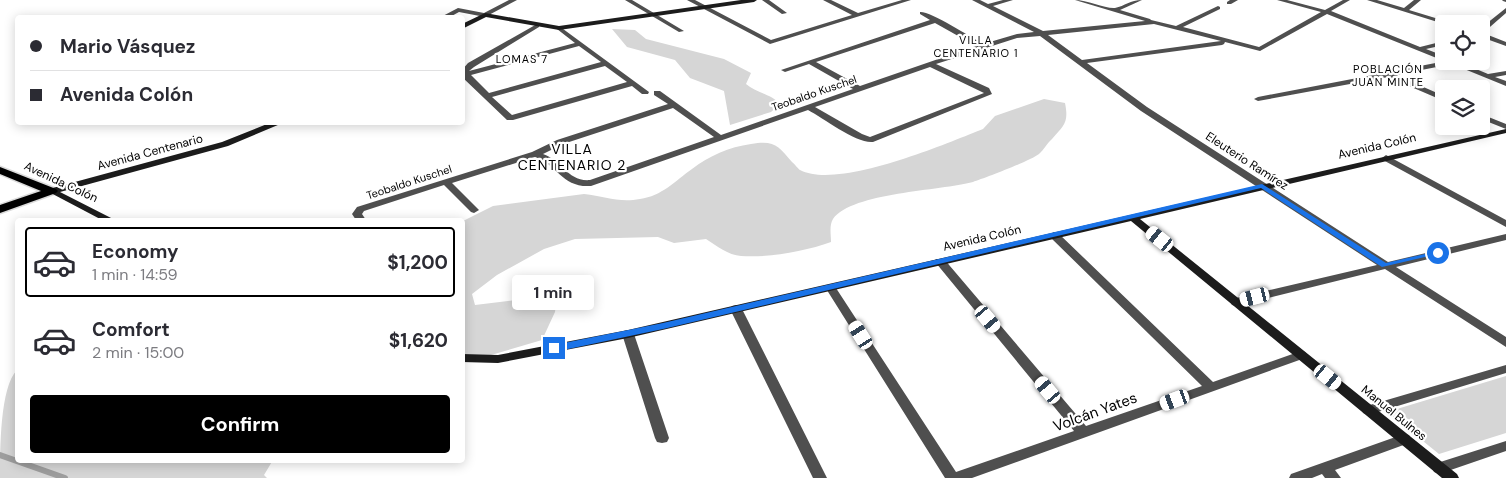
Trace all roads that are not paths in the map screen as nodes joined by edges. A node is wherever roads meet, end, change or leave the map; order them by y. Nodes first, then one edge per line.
1 (514, 0) edge
2 (617, 0) edge
3 (628, 0) edge
4 (690, 0) edge
5 (754, 0) edge
6 (765, 0) edge
7 (826, 0) edge
8 (908, 0) edge
9 (975, 0) edge
10 (1010, 0) edge
11 (1078, 0) edge
12 (1139, 0) edge
13 (1280, 0) edge
14 (1347, 0) edge
15 (1370, 0) edge
16 (1418, 0) edge
17 (635, 4) junction
18 (987, 6) junction
19 (704, 7) junction
20 (1218, 8) dead end
21 (1406, 9) junction
22 (1116, 10) junction
23 (1506, 10) edge
24 (1327, 12) junction
25 (784, 13) dead end
26 (922, 13) dead end
27 (653, 14) junction
28 (448, 15) edge
29 (857, 15) junction
30 (485, 16) junction
31 (1435, 18) edge
32 (936, 20) junction
33 (1154, 22) junction
34 (1490, 25) edge
35 (465, 26) edge
36 (536, 26) junction
37 (559, 28) junction
38 (1177, 28) junction
39 (681, 31) dead end
40 (1041, 33) junction
41 (1490, 37) edge
42 (1228, 42) junction
43 (1504, 42) edge
44 (581, 44) junction
45 (1435, 45) edge
46 (982, 46) junction
47 (1420, 49) junction
48 (1435, 55) edge
49 (810, 62) junction
50 (1080, 62) junction
51 (606, 63) junction
52 (930, 64) junction
53 (1435, 65) edge
54 (465, 70) edge
55 (785, 70) dead end
56 (1471, 70) edge
57 (1506, 73) edge
58 (1388, 74) junction
59 (465, 75) edge
60 (465, 76) edge
61 (1488, 77) junction
62 (633, 83) junction
63 (1506, 84) edge
64 (859, 89) junction
65 (645, 92) dead end
66 (657, 93) dead end
67 (1435, 95) edge
68 (486, 96) junction
69 (1258, 99) dead end
70 (674, 105) junction
71 (810, 107) junction
72 (1490, 121) edge
73 (274, 125) edge
74 (1506, 129) edge
75 (721, 138) junction
76 (536, 154) junction
77 (1386, 158) junction
78 (0, 170) edge
79 (446, 182) junction
80 (1262, 186) junction
81 (52, 191) junction
82 (0, 209) edge
83 (474, 210) dead end
84 (1132, 217) junction
85 (106, 218) edge
86 (360, 218) edge
87 (1506, 224) edge
88 (1054, 235) junction
89 (1506, 237) edge
90 (940, 262) junction
91 (1385, 266) junction
92 (830, 287) junction
93 (1236, 302) junction
94 (736, 309) junction
95 (628, 334) junction
96 (1506, 344) edge
97 (1301, 355) junction
98 (465, 358) edge
99 (1506, 369) edge
100 (1211, 387) junction
101 (1368, 410) junction
102 (1084, 433) junction
103 (662, 438) dead end
104 (1404, 439) junction
105 (1506, 446) edge
106 (1324, 468) junction
107 (1440, 468) junction
108 (820, 478) edge
109 (952, 478) edge
110 (956, 478) edge
111 (1296, 478) edge
112 (1334, 478) edge
113 (1452, 478) edge

1 - 30 street
2 - 17 street
3 - 17 street
4 - 19 street
5 - 19 main road
6 - 25 street
7 - 29 street
8 - 29 street
9 - 18 street, Eleuterio Ramírez
10 - 18 street
11 - 22 street
12 - 22 street
13 - 24 street
14 - 24 street, Teobaldo Kuschel
15 - 21 street
16 - 21 street
17 - 27 street
18 - 40 street, Eleuterio Ramírez
19 - 27 main road
19 - 29 street
20 - 38 street
21 - 31 street
22 - 33 street
23 - 34 street
24 - 42 street, Teobaldo Kuschel
24 - 47 street
26 - 32 street
27 - 37 main road
27 - 39 street
28 - 30 street
30 - 35 main road
30 - 36 main road
32 - 46 street
32 - 49 street
33 - 38 street, Teobaldo Kuschel
33 - 40 street, Teobaldo Kuschel
36 - 37 main road
36 - 54 street
37 - 44 street
38 - 42 street, Teobaldo Kuschel
40 - 46 street, Teobaldo Kuschel
40 - 50 street, Eleuterio Ramírez
41 - 43 street
42 - 50 street
44 - 51 street
44 - 59 street
45 - 47 street
46 - 52 street, Teobaldo Kuschel
47 - 48 street
49 - 55 street
49 - 64 street
50 - 80 street, Eleuterio Ramírez
51 - 62 street
51 - 68 street
52 - 64 street, Teobaldo Kuschel
52 - 71 street
53 - 58 street
56 - 61 street
57 - 61 street
58 - 67 street
58 - 69 street
60 - 68 street
61 - 63 street
62 - 65 street
62 - 68 street
64 - 71 street, Teobaldo Kuschel
66 - 70 street
70 - 75 street
70 - 76 street
71 - 75 street, Teobaldo Kuschel
72 - 74 street
73 - 81 main road, Avenida Centenario
74 - 77 main road, Avenida Colón
75 - 76 street, Teobaldo Kuschel
76 - 79 street, Teobaldo Kuschel
77 - 80 main road, Avenida Colón
77 - 87 street
78 - 81 main road, Avenida Colón
79 - 83 street
79 - 86 street, Teobaldo Kuschel
80 - 84 main road, Avenida Colón
80 - 91 street, Eleuterio Ramírez
81 - 82 main road
81 - 85 main road, Avenida Colón
84 - 88 main road, Avenida Colón
84 - 93 main road, Manuel Bulnes
88 - 90 main road, Avenida Colón
88 - 100 street
89 - 91 street
90 - 92 main road, Avenida Colón
90 - 102 street
91 - 93 street
91 - 96 street, Eleuterio Ramírez
92 - 94 main road, Avenida Colón
92 - 109 street
93 - 97 main road, Manuel Bulnes
94 - 95 main road, Avenida Colón
94 - 108 street
95 - 98 main road, Avenida Colón
95 - 103 street
97 - 100 street, Volcán Yates
97 - 101 main road, Manuel Bulnes
99 - 101 street
100 - 102 street, Volcán Yates
101 - 104 main road, Manuel Bulnes
102 - 110 street, Volcán Yates
104 - 106 street
104 - 107 main road, Manuel Bulnes
105 - 107 street
106 - 111 street
106 - 112 street
107 - 113 main road, Manuel Bulnes

